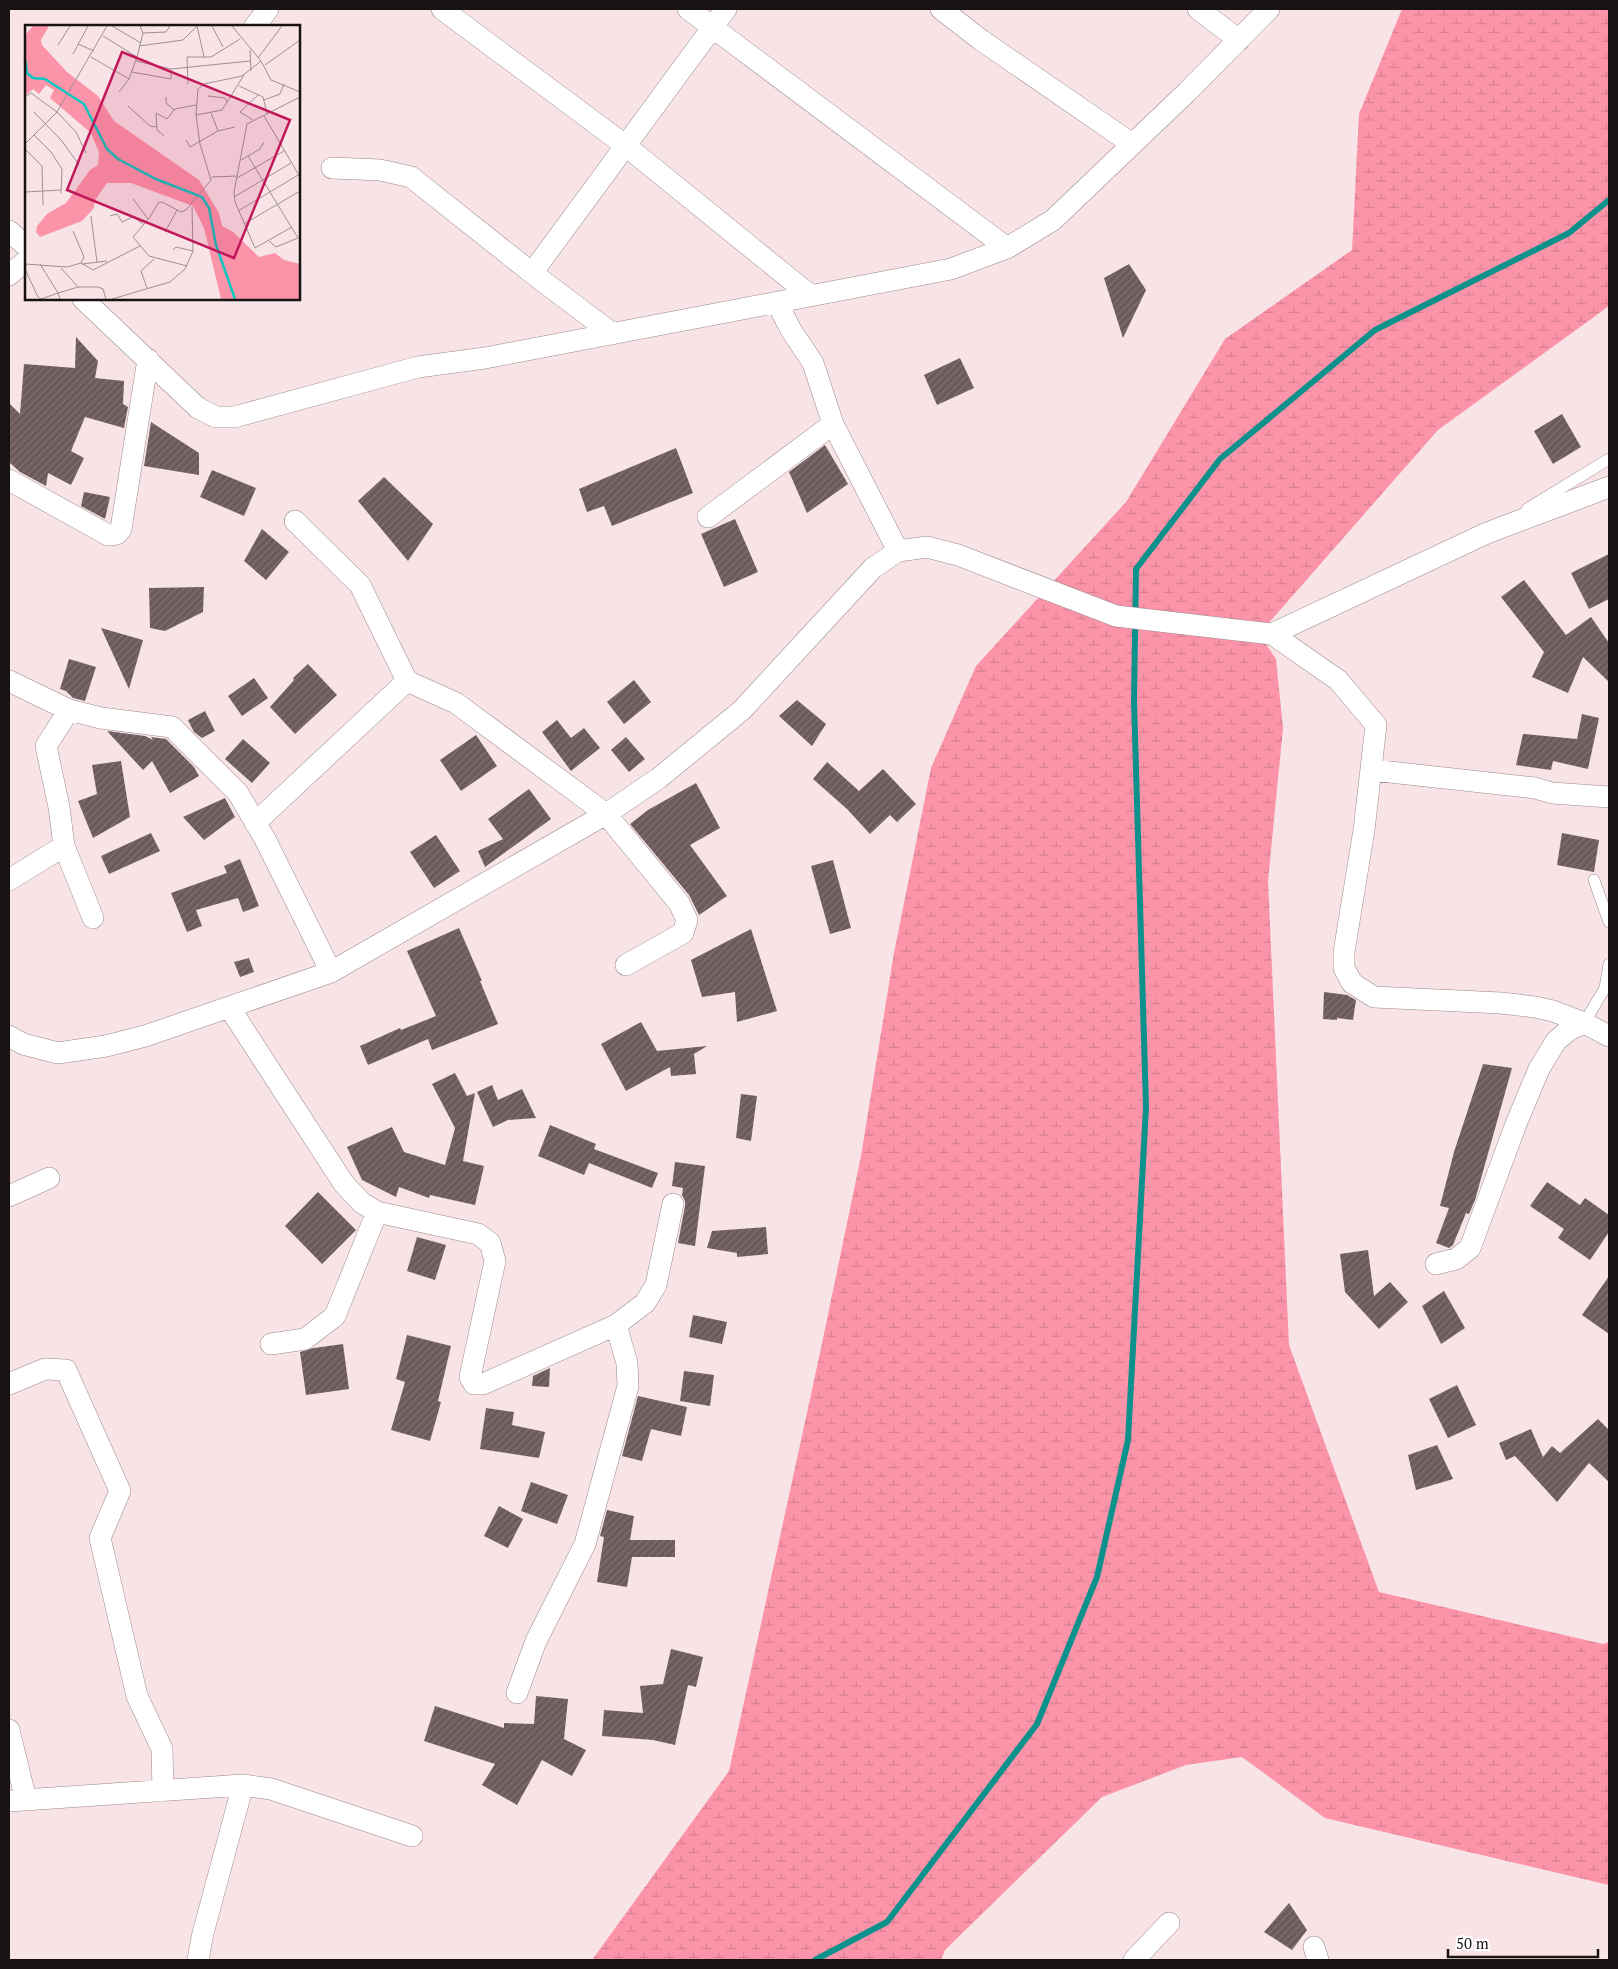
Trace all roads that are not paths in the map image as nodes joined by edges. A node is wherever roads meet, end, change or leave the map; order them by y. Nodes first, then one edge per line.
1 (268, 9) edge
2 (442, 9) edge
3 (688, 9) edge
4 (726, 9) edge
5 (941, 9) edge
6 (1198, 9) edge
7 (1269, 9) edge
8 (256, 25) edge
9 (712, 28) junction
10 (1239, 40) junction
11 (1132, 144) junction
12 (626, 146) junction
13 (332, 168) dead end
14 (9, 231) edge
15 (25, 245) edge
16 (1007, 248) junction
17 (25, 262) edge
18 (532, 274) junction
19 (9, 275) edge
20 (810, 296) junction
21 (84, 300) edge
22 (777, 303) junction
23 (612, 334) junction
24 (148, 359) junction
25 (833, 424) junction
26 (1609, 459) edge
27 (9, 480) edge
28 (1609, 486) edge
29 (708, 517) dead end
30 (295, 521) dead end
31 (1487, 534) junction
32 (898, 551) junction
33 (1272, 634) junction
34 (9, 681) edge
35 (407, 681) junction
36 (69, 710) junction
37 (1372, 770) junction
38 (1609, 797) edge
39 (606, 814) junction
40 (255, 823) junction
41 (64, 846) junction
42 (9, 880) edge
43 (1594, 880) dead end
44 (93, 918) dead end
45 (1609, 922) edge
46 (1609, 964) edge
47 (626, 965) dead end
48 (331, 972) junction
49 (229, 1007) junction
50 (1584, 1023) junction
51 (9, 1036) edge
52 (1609, 1036) edge
53 (49, 1178) dead end
54 (9, 1196) edge
55 (673, 1204) dead end
56 (377, 1212) junction
57 (1436, 1264) dead end
58 (616, 1325) junction
59 (271, 1344) dead end
60 (9, 1384) edge
61 (517, 1693) dead end
62 (9, 1730) edge
63 (243, 1785) junction
64 (163, 1791) junction
65 (18, 1801) edge
66 (412, 1836) dead end
67 (1169, 1923) dead end
68 (198, 1960) edge
69 (1134, 1960) edge

1 - 8 street
2 - 12 street
3 - 9 street
4 - 9 street
5 - 11 street
6 - 10 street
7 - 10 street
9 - 12 street
9 - 16 street
10 - 11 street
11 - 16 street
12 - 18 street
12 - 20 street
13 - 18 street
14 - 15 street
16 - 20 street
17 - 19 street
18 - 23 street
20 - 22 street
21 - 24 street
22 - 23 street
22 - 25 street
23 - 24 street
24 - 27 street
25 - 29 street
25 - 32 street
26 - 31 lane
28 - 31 street
30 - 35 street
31 - 33 street
32 - 33 street
32 - 39 street
33 - 37 street
34 - 36 street
35 - 39 street
35 - 40 street
36 - 40 street
36 - 41 street
37 - 38 street
37 - 50 street
39 - 47 street
39 - 48 street
40 - 48 street
41 - 42 street
41 - 44 street
43 - 45 lane
46 - 50 lane
48 - 49 street
49 - 51 street
49 - 56 street
50 - 52 street
50 - 57 street
53 - 54 street
55 - 58 street
56 - 58 street
56 - 59 street
58 - 61 street
60 - 64 street
62 - 65 street
63 - 64 street
63 - 66 street
63 - 68 street
64 - 65 street
67 - 69 street

